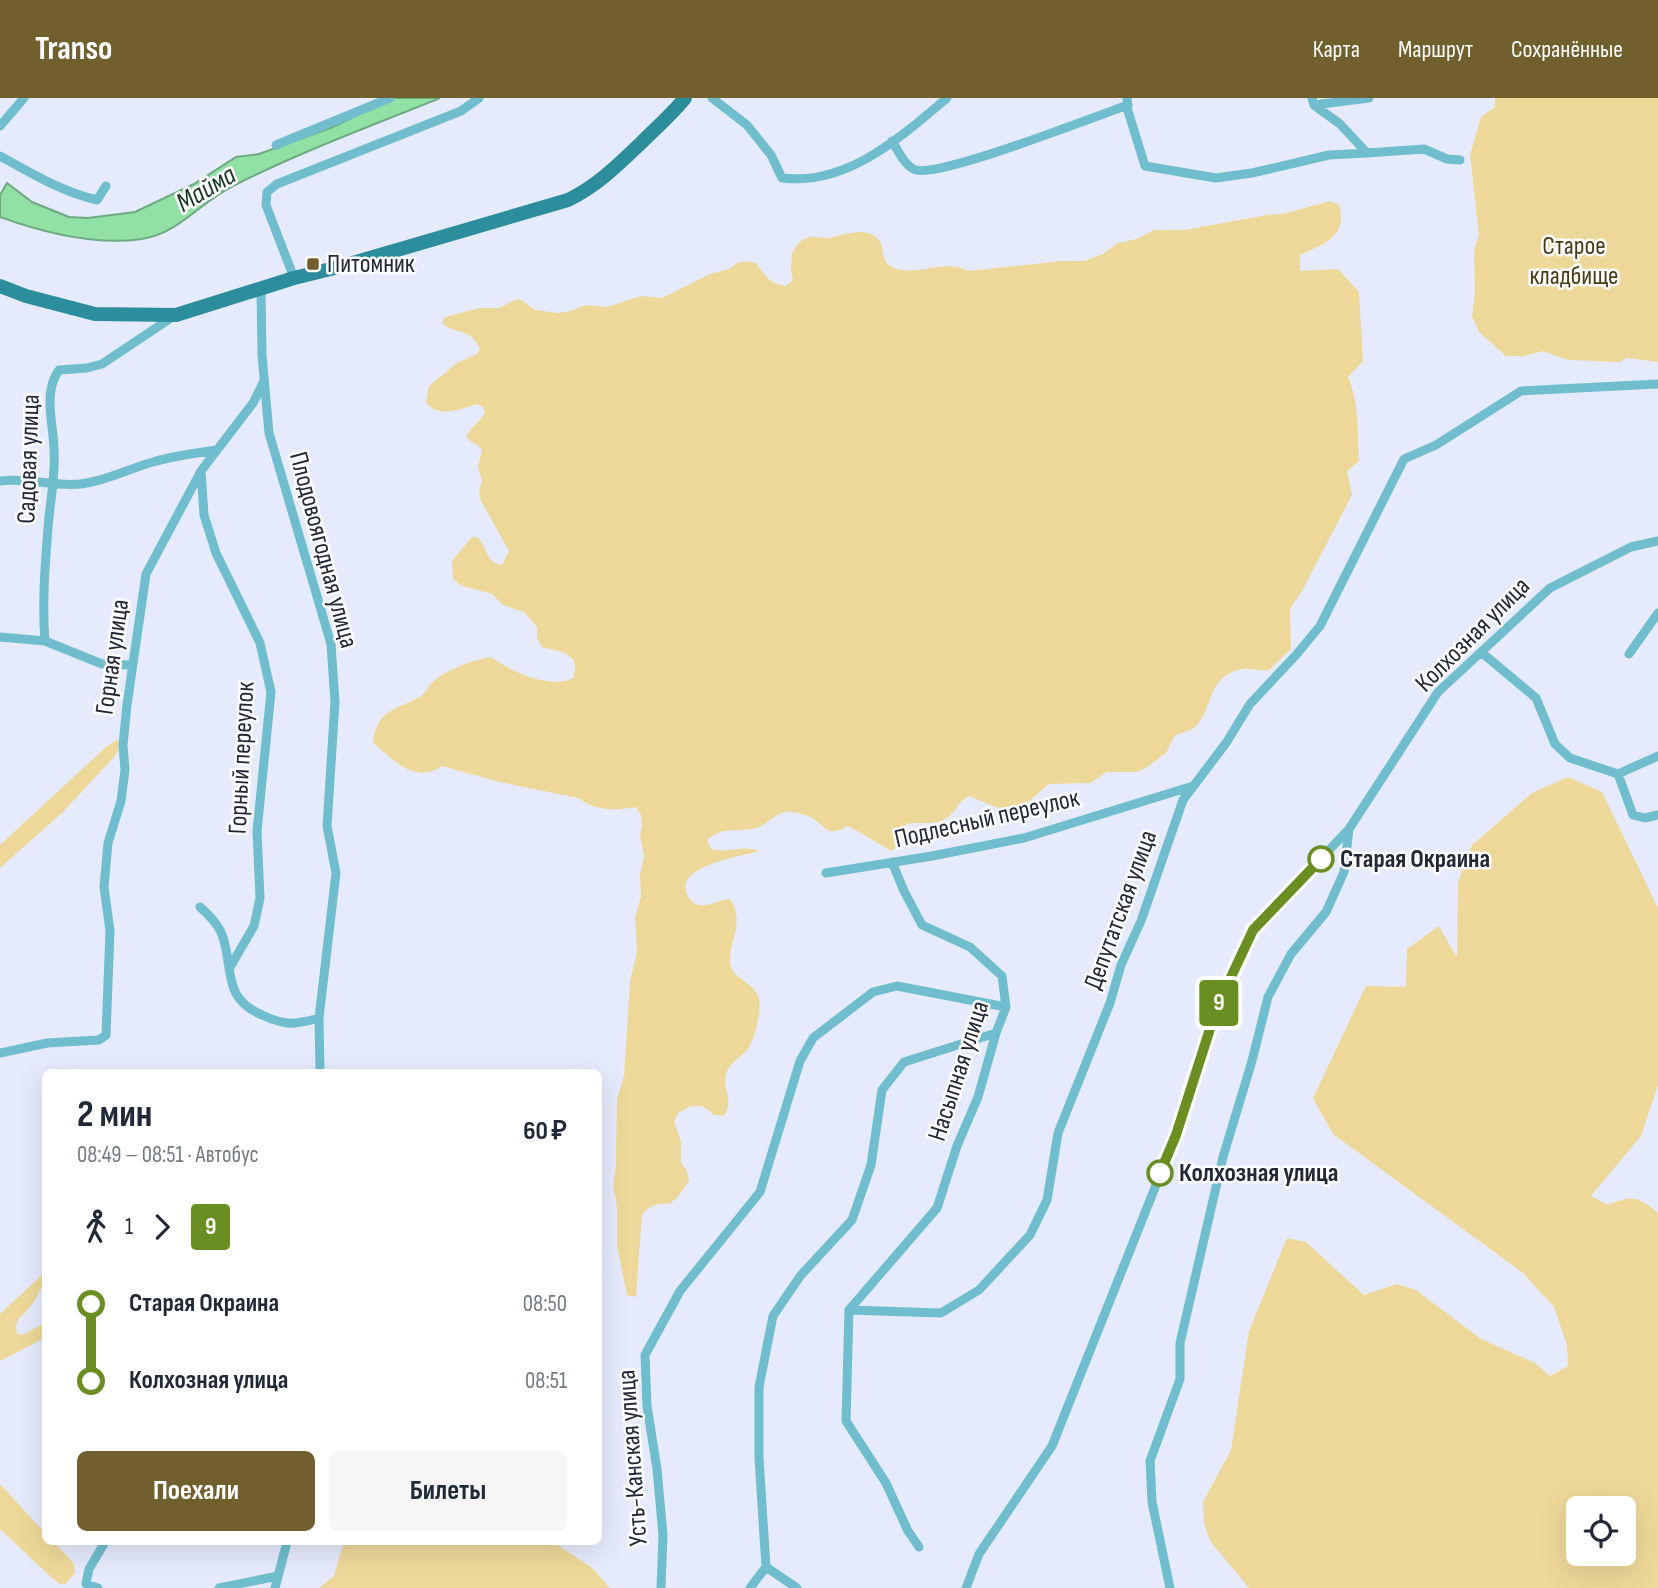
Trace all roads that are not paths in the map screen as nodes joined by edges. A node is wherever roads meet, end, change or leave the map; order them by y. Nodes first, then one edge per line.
1 (24, 98) edge
2 (390, 98) edge
3 (480, 98) edge
4 (685, 98) edge
5 (712, 98) edge
6 (947, 98) edge
7 (1369, 98) edge
8 (1127, 101) edge
9 (1313, 101) edge
10 (0, 126) edge
11 (892, 141) junction
12 (276, 145) dead end
13 (1367, 153) junction
14 (0, 156) edge
15 (1460, 160) dead end
16 (106, 186) dead end
17 (294, 278) junction
18 (0, 286) edge
19 (261, 289) junction
20 (176, 315) junction
21 (263, 383) junction
22 (1658, 384) edge
23 (217, 450) junction
24 (201, 471) junction
25 (0, 481) edge
26 (54, 484) junction
27 (1658, 541) edge
28 (1658, 613) edge
29 (0, 637) edge
30 (45, 641) junction
31 (1481, 652) junction
32 (1629, 654) dead end
33 (132, 666) junction
34 (1658, 757) edge
35 (1618, 774) junction
36 (1195, 785) junction
37 (1658, 815) edge
38 (1349, 829) junction
39 (892, 862) junction
40 (826, 873) dead end
41 (200, 907) dead end
42 (229, 969) junction
43 (1006, 1007) junction
44 (319, 1018) junction
45 (996, 1033) junction
46 (0, 1053) edge
47 (320, 1069) edge
48 (849, 1310) junction
49 (104, 1545) edge
50 (286, 1545) edge
51 (919, 1547) dead end
52 (766, 1567) junction
53 (278, 1576) junction
54 (99, 1588) edge
55 (219, 1588) edge
56 (275, 1588) edge
57 (662, 1588) edge
58 (750, 1588) edge
59 (797, 1588) edge
60 (966, 1588) edge
61 (1170, 1588) edge

1 - 10 street
2 - 12 street
3 - 17 street
4 - 17 main road
5 - 11 street
6 - 11 street
7 - 9 street
8 - 11 street
8 - 13 street
9 - 13 street
13 - 15 street
14 - 16 street
17 - 19 main road
18 - 20 main road
19 - 20 main road
19 - 21 street, Плодовоягодная улица
20 - 26 street, Садовая улица
21 - 23 street, Горная улица
21 - 44 street, Плодовоягодная улица
22 - 36 street, Депутатская улица
23 - 24 street, Горная улица
23 - 26 street
24 - 33 street, Горная улица
24 - 42 street, Горный переулок
25 - 26 street
26 - 30 street, Садовая улица
27 - 31 street, Колхозная улица
28 - 32 street
29 - 30 street
30 - 33 street
31 - 35 street
31 - 38 street, Колхозная улица
33 - 46 street, Горная улица
34 - 35 street
35 - 37 street
36 - 39 street, Подлесный переулок
36 - 48 street, Депутатская улица
38 - 60 street, Колхозная улица
38 - 61 street
39 - 40 street, Подлесный переулок
39 - 43 street, Насыпная улица
41 - 42 street
42 - 44 street
43 - 45 street, Насыпная улица
43 - 57 street, Усть-Канская улица
44 - 47 street, Плодовоягодная улица
45 - 48 street, Насыпная улица
45 - 52 street
48 - 51 street
49 - 54 street
50 - 53 street
52 - 58 street
52 - 59 street
53 - 55 street
53 - 56 street

